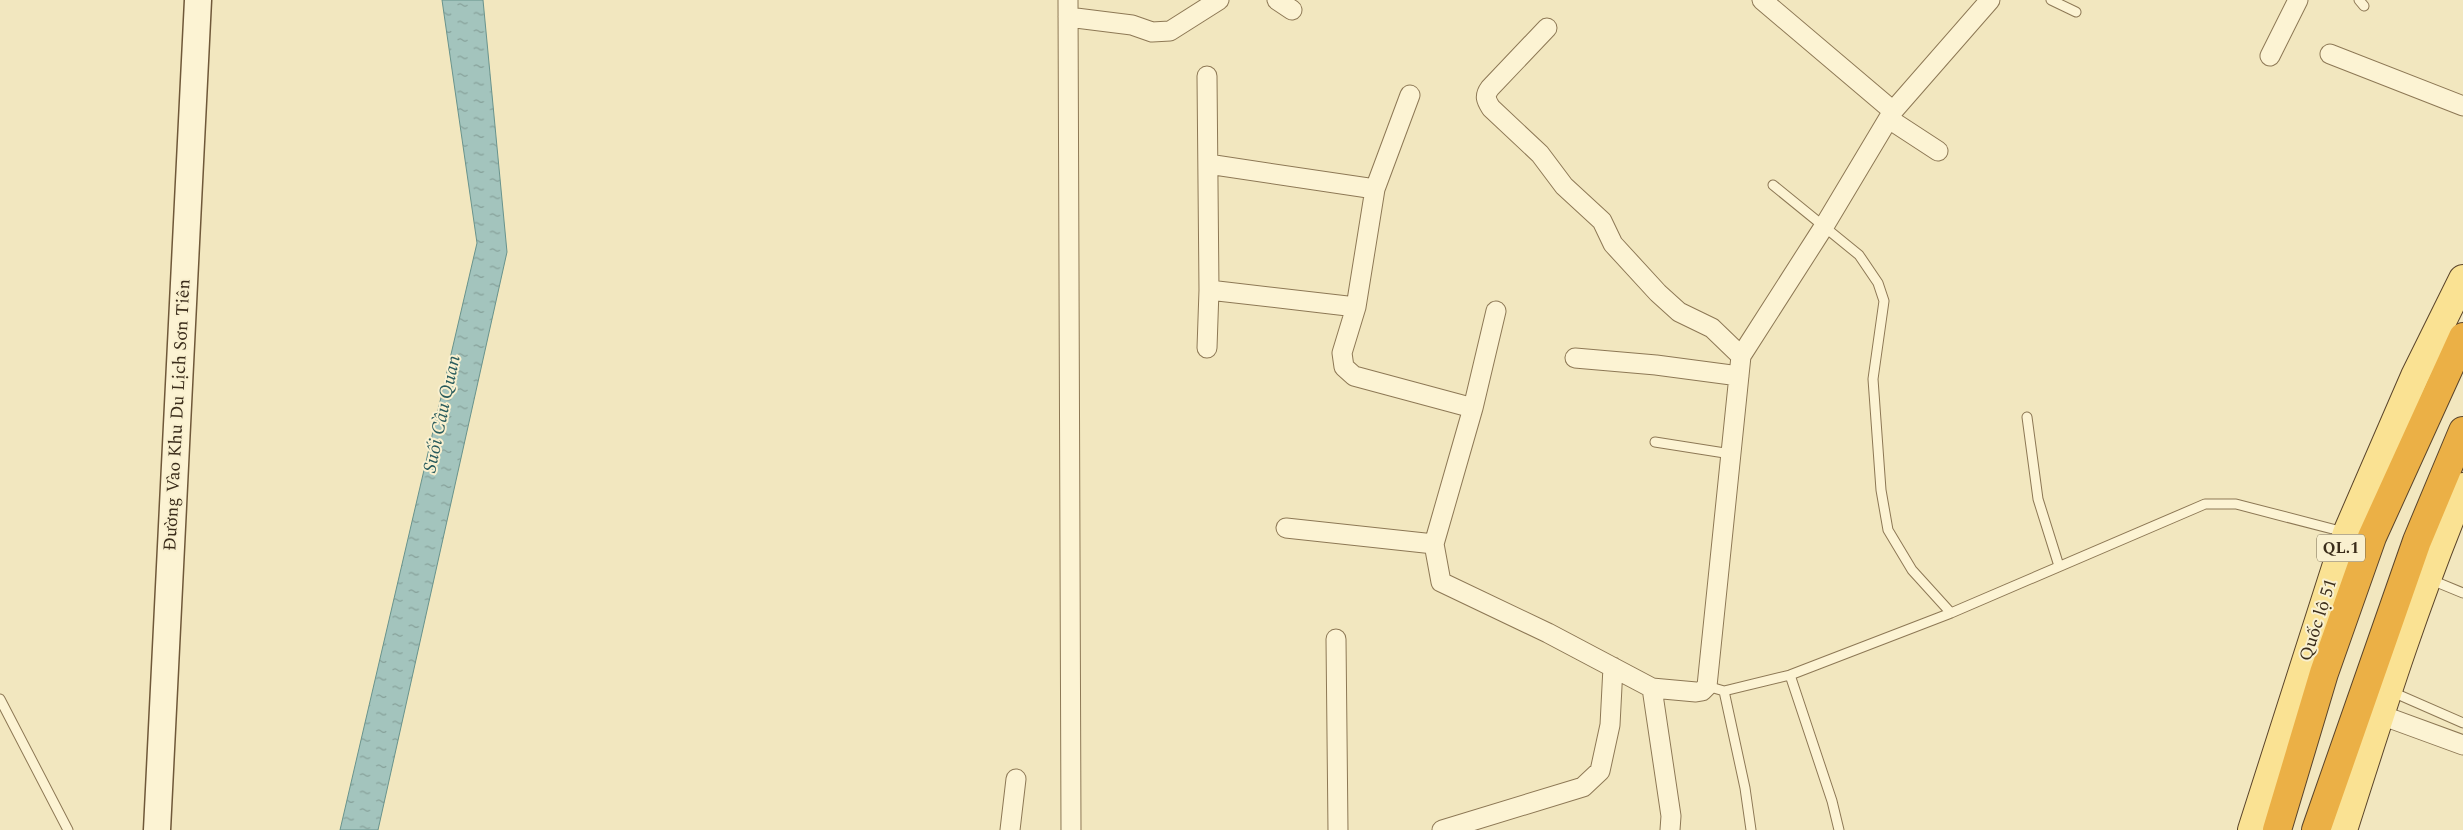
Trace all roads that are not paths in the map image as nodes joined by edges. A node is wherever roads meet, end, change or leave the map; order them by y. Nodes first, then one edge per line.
1 (198, 0) edge
2 (1219, 0) edge
3 (1762, 0) edge
4 (1990, 0) edge
5 (2051, 0) edge
6 (2298, 0) edge
7 (1068, 9) edge
8 (2076, 12) dead end
9 (1547, 28) dead end
10 (2330, 54) dead end
11 (2270, 56) dead end
12 (1207, 76) dead end
13 (1410, 95) dead end
14 (2463, 106) edge
15 (1891, 115) junction
16 (1938, 152) dead end
17 (1208, 164) junction
18 (1773, 185) dead end
19 (1375, 189) junction
20 (1823, 228) junction
21 (2463, 279) edge
22 (1209, 290) junction
23 (1356, 307) junction
24 (1496, 311) dead end
25 (2463, 337) edge
26 (1207, 348) dead end
27 (1741, 356) junction
28 (1575, 358) dead end
29 (1739, 376) junction
30 (1473, 408) junction
31 (2027, 417) dead end
32 (2463, 431) edge
33 (1655, 442) dead end
34 (1731, 454) junction
35 (2463, 488) edge
36 (1286, 528) dead end
37 (2360, 535) junction
38 (1434, 544) junction
39 (2059, 566) junction
40 (2416, 575) junction
41 (2463, 593) edge
42 (1951, 613) junction
43 (1336, 639) dead end
44 (1613, 667) junction
45 (1790, 674) junction
46 (1652, 688) junction
47 (1715, 688) junction
48 (2375, 694) junction
49 (0, 699) edge
50 (2463, 723) edge
51 (2463, 745) edge
52 (1016, 780) dead end
53 (2330, 828) edge
54 (68, 830) edge
55 (157, 830) edge
56 (1010, 830) edge
57 (1070, 830) edge
58 (1338, 830) edge
59 (1442, 830) edge
60 (1670, 830) edge
61 (1751, 830) edge
62 (1839, 830) edge
63 (2252, 830) edge
64 (2277, 830) edge

1 - 55 street, Đường Vào Khu Du Lịch Sơn Tiên
2 - 7 street
3 - 15 street
4 - 15 street
5 - 8 lane
6 - 11 street
7 - 57 street
9 - 27 street
10 - 14 street
12 - 17 street
13 - 19 street
15 - 16 street
15 - 20 street
17 - 19 street
17 - 22 street
18 - 20 lane
19 - 23 street
20 - 27 street
20 - 42 lane
21 - 37 main road, Quốc lộ 51 / QL.1
22 - 23 street
22 - 26 street
23 - 30 street
24 - 30 street
25 - 37 highway, Quốc lộ 51 / QL.1
27 - 29 street
28 - 29 street
29 - 34 street
30 - 38 street
31 - 39 lane
32 - 40 highway
33 - 34 lane
34 - 47 street
35 - 40 main road
36 - 38 street
37 - 39 lane
37 - 63 main road, Quốc lộ 51 / QL.1
37 - 64 highway, Quốc lộ 51 / QL.1
38 - 44 street
39 - 42 lane
40 - 41 lane
40 - 48 highway
42 - 45 lane
43 - 58 street
44 - 46 street
44 - 59 street
45 - 47 lane
45 - 62 lane
46 - 47 street
46 - 60 street
47 - 61 lane
48 - 50 lane
48 - 51 street
48 - 53 highway
49 - 54 lane
52 - 56 street

